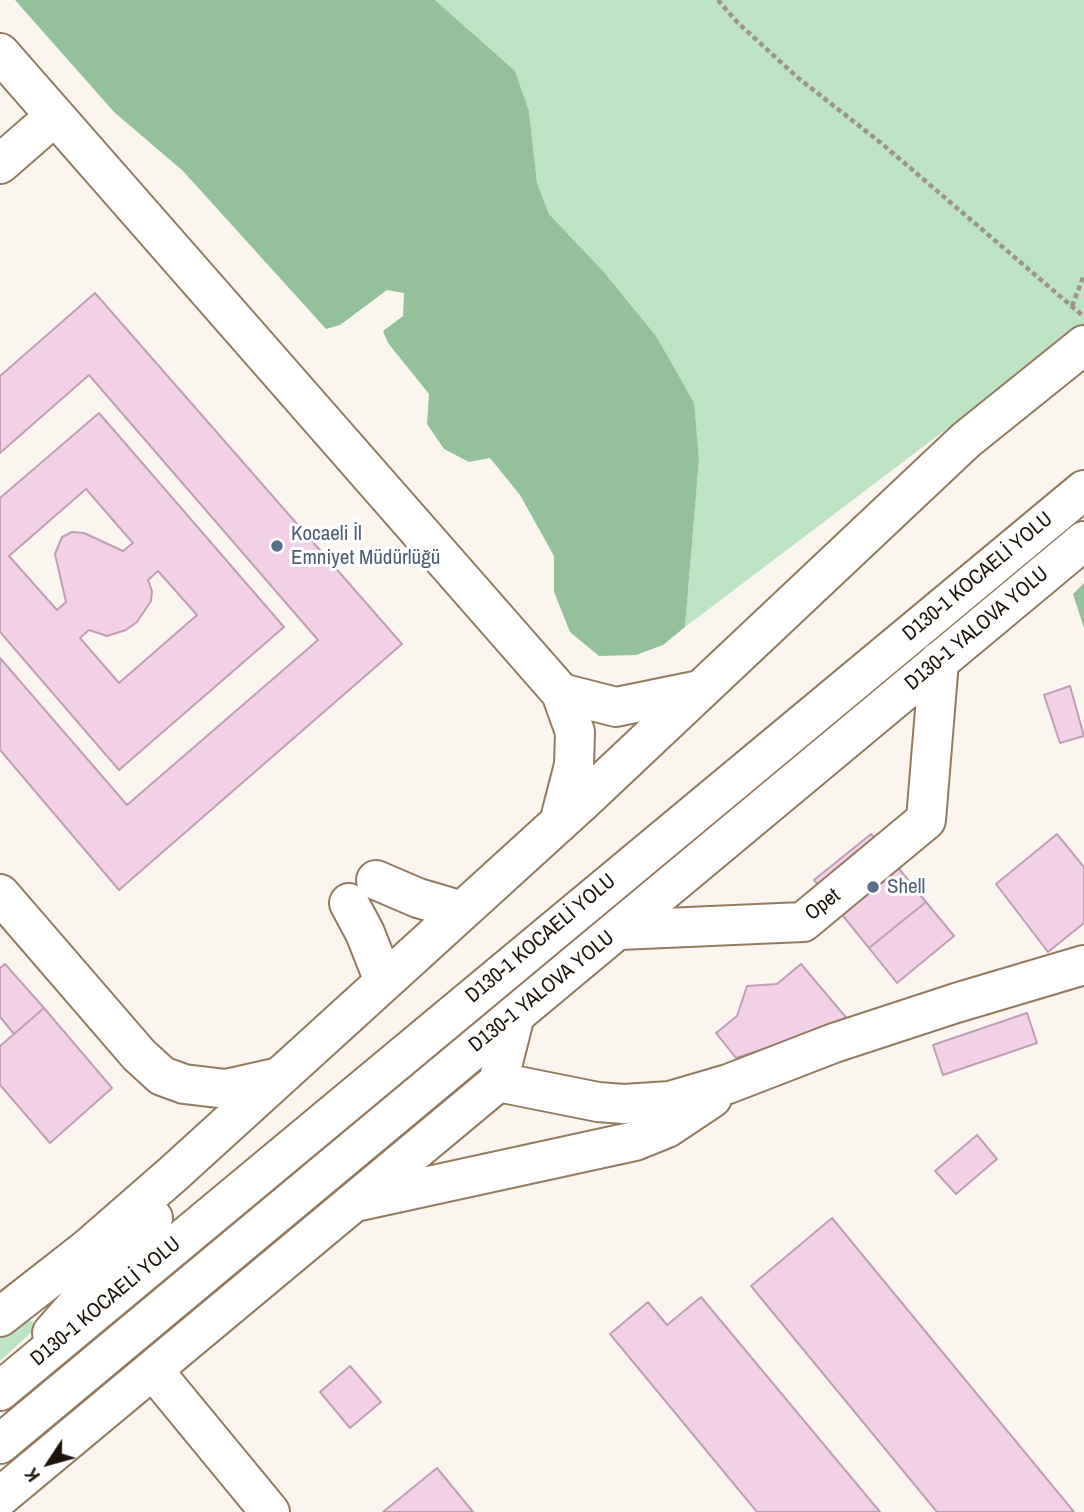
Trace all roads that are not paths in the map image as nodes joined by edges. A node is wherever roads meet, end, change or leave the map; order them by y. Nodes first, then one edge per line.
1 (0, 54) edge
2 (47, 107) junction
3 (0, 133) edge
4 (0, 164) edge
5 (1084, 345) edge
6 (1084, 490) edge
7 (1084, 541) edge
8 (939, 661) junction
9 (701, 689) junction
10 (561, 693) junction
11 (559, 823) junction
12 (0, 894) edge
13 (462, 911) junction
14 (619, 930) junction
15 (1084, 965) edge
16 (384, 981) junction
17 (515, 1015) junction
18 (278, 1077) junction
19 (498, 1082) junction
20 (728, 1084) junction
21 (325, 1172) junction
22 (385, 1175) junction
23 (351, 1203) junction
24 (0, 1317) edge
25 (153, 1370) junction
26 (2, 1388) edge
27 (0, 1444) edge
28 (0, 1497) edge
29 (270, 1512) edge

1 - 2 main road
2 - 3 main road
2 - 4 main road
2 - 10 main road
5 - 9 main road
6 - 26 main road, D130-1 KOCAELİ YOLU
7 - 8 main road, D130-1 YALOVA YOLU
8 - 14 main road, D130-1 YALOVA YOLU
8 - 14 main road, Opet
9 - 10 main road
9 - 11 main road
10 - 11 main road
11 - 13 main road
12 - 18 main road
13 - 16 main road
13 - 16 main road
14 - 17 main road, D130-1 YALOVA YOLU
15 - 20 main road
16 - 18 main road
17 - 19 main road
17 - 21 main road, D130-1 YALOVA YOLU
18 - 24 main road
18 - 26 main road
19 - 20 main road
19 - 22 main road
20 - 23 main road
21 - 22 main road
21 - 27 main road, D130-1 YALOVA YOLU
22 - 23 main road
23 - 25 main road
25 - 28 main road
25 - 29 main road

